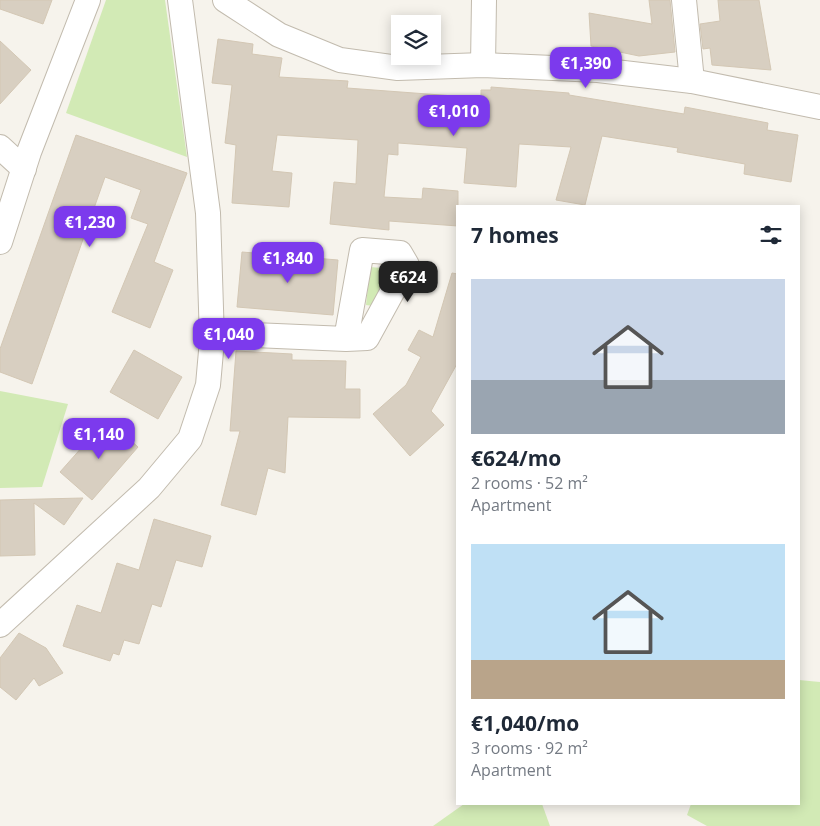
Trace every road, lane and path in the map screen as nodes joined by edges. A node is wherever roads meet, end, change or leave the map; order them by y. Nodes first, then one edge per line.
1 (88, 0) edge
2 (180, 0) edge
3 (225, 0) edge
4 (484, 0) edge
5 (684, 0) edge
6 (483, 65) junction
7 (692, 80) junction
8 (820, 108) edge
9 (0, 147) edge
10 (24, 169) junction
11 (0, 242) edge
12 (212, 333) junction
13 (346, 339) dead end
14 (0, 625) edge

1 - 10 street
2 - 12 street
3 - 6 street
4 - 6 street
5 - 7 street
6 - 7 street
7 - 8 street
9 - 10 street
10 - 11 street
12 - 13 street
12 - 14 street

